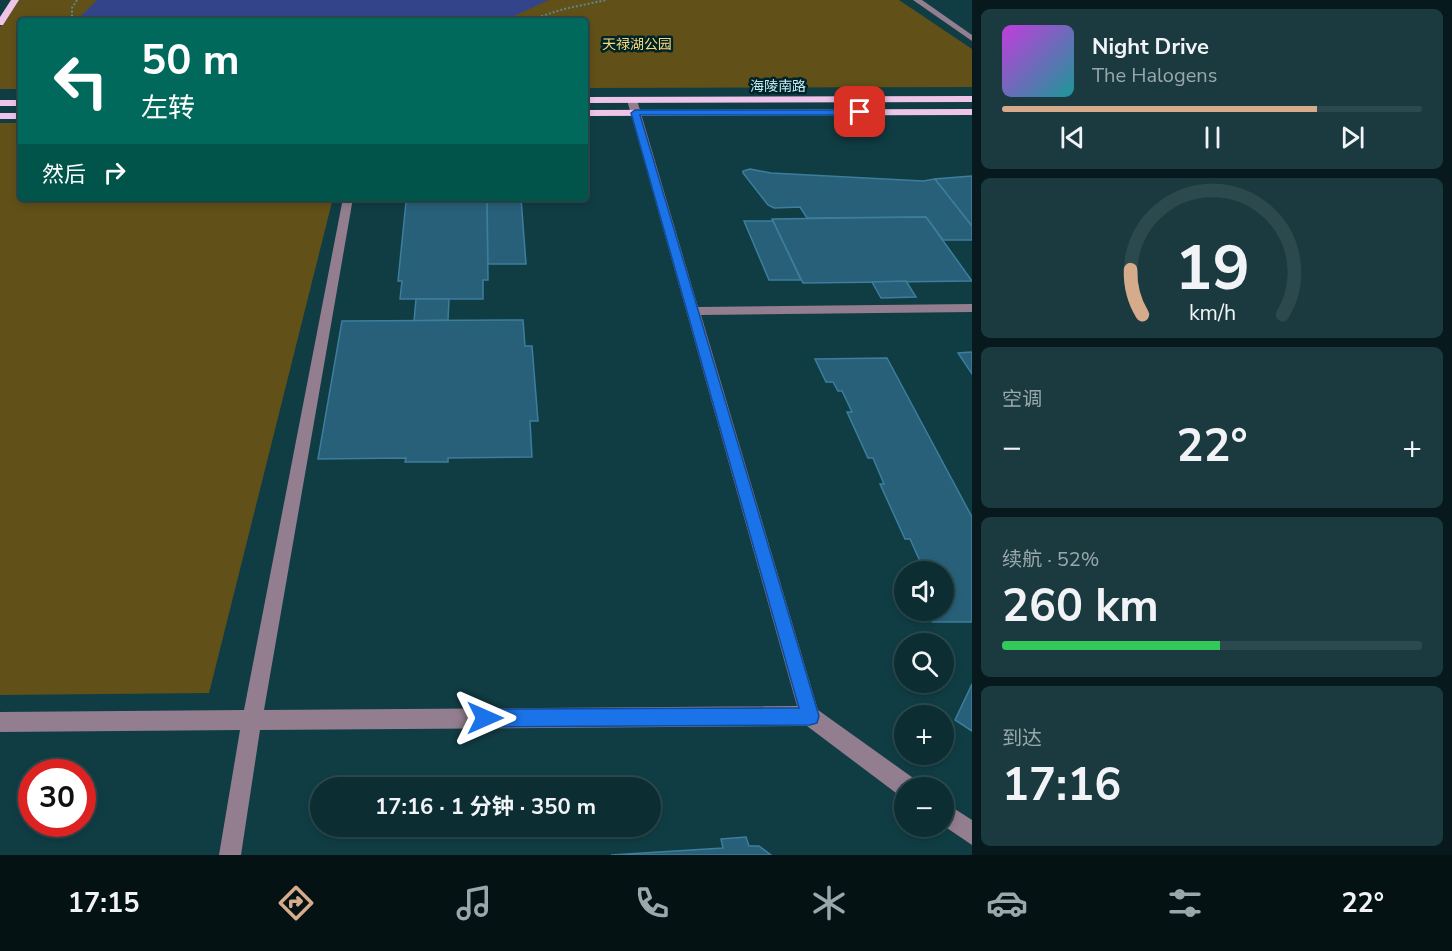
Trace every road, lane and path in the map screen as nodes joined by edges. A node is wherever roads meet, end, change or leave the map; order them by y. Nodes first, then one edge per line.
1 (15, 0) edge
2 (77, 0) edge
3 (606, 0) edge
4 (917, 0) edge
5 (72, 18) edge
6 (536, 18) edge
7 (0, 23) edge
8 (972, 39) edge
9 (972, 99) edge
10 (588, 100) edge
11 (0, 103) edge
12 (18, 103) edge
13 (634, 106) junction
14 (972, 112) edge
15 (588, 113) edge
16 (0, 116) edge
17 (18, 116) edge
18 (347, 201) edge
19 (972, 308) edge
20 (693, 311) junction
21 (810, 716) junction
22 (252, 719) junction
23 (0, 722) edge
24 (894, 778) edge
25 (954, 820) edge
26 (972, 834) edge
27 (230, 855) edge

1 - 7 main road
2 - 5 path
3 - 6 path
4 - 8 street
9 - 13 main road, 海陵南路
10 - 13 main road, 海陵南路
11 - 12 main road
13 - 14 main road, 海陵南路
13 - 15 main road, 海陵南路
13 - 20 street
16 - 17 main road
18 - 22 street
19 - 20 street
20 - 21 street
21 - 22 street
21 - 24 street
22 - 23 street
22 - 27 street
25 - 26 street

